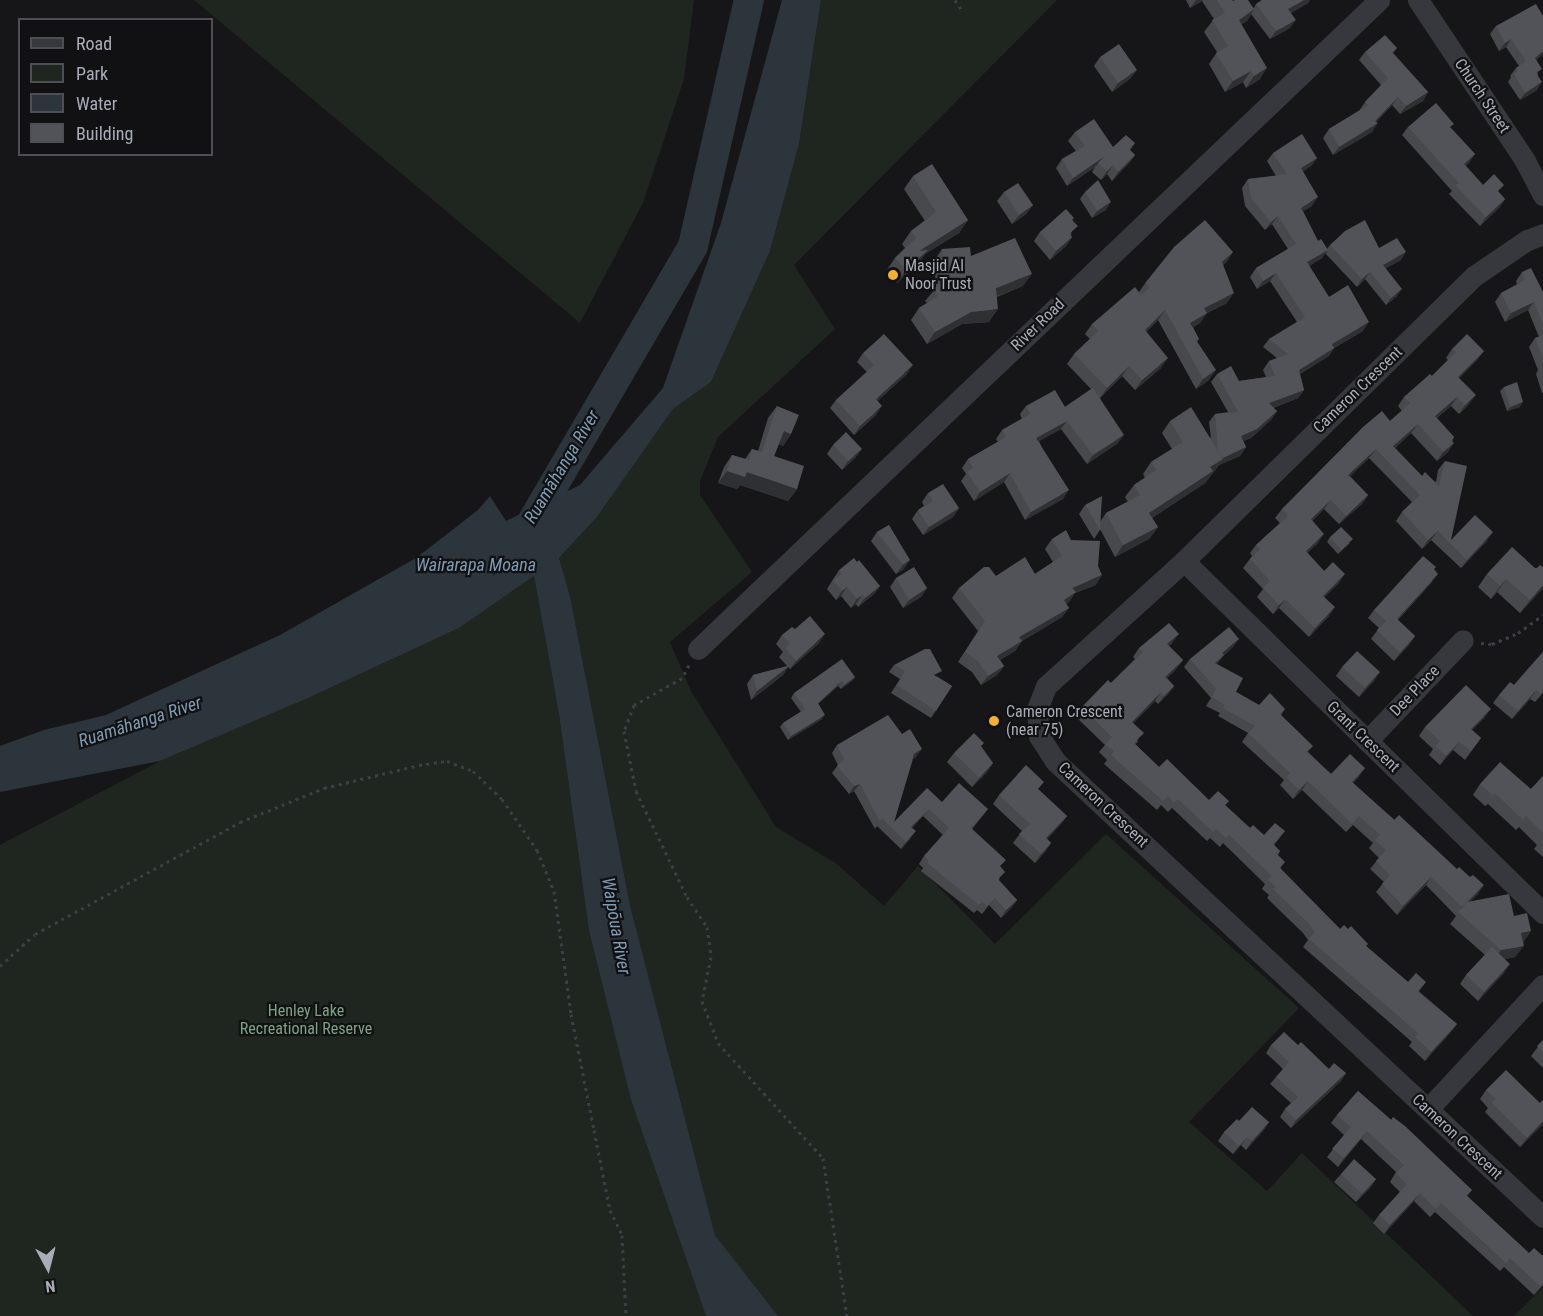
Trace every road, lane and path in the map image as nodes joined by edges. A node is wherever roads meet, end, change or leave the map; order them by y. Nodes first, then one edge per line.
1 (956, 0) edge
2 (1379, 0) edge
3 (1418, 0) edge
4 (961, 9) dead end
5 (1543, 195) edge
6 (1543, 234) edge
7 (1184, 561) junction
8 (1543, 615) edge
9 (1463, 640) joint
10 (698, 649) joint
11 (1367, 741) junction
12 (1543, 913) edge
13 (0, 966) edge
14 (1543, 985) edge
15 (1428, 1109) junction
16 (1543, 1217) edge
17 (626, 1316) edge
18 (848, 1316) edge

1 - 4 path
2 - 10 street, River Road
3 - 5 street, Church Street
6 - 7 street, Cameron Crescent
7 - 11 street, Grant Crescent
7 - 15 street, Cameron Crescent
8 - 9 path
9 - 11 street, Dee Place
10 - 18 path
11 - 12 street, Grant Crescent
13 - 17 path
14 - 15 street
15 - 16 street, Cameron Crescent

